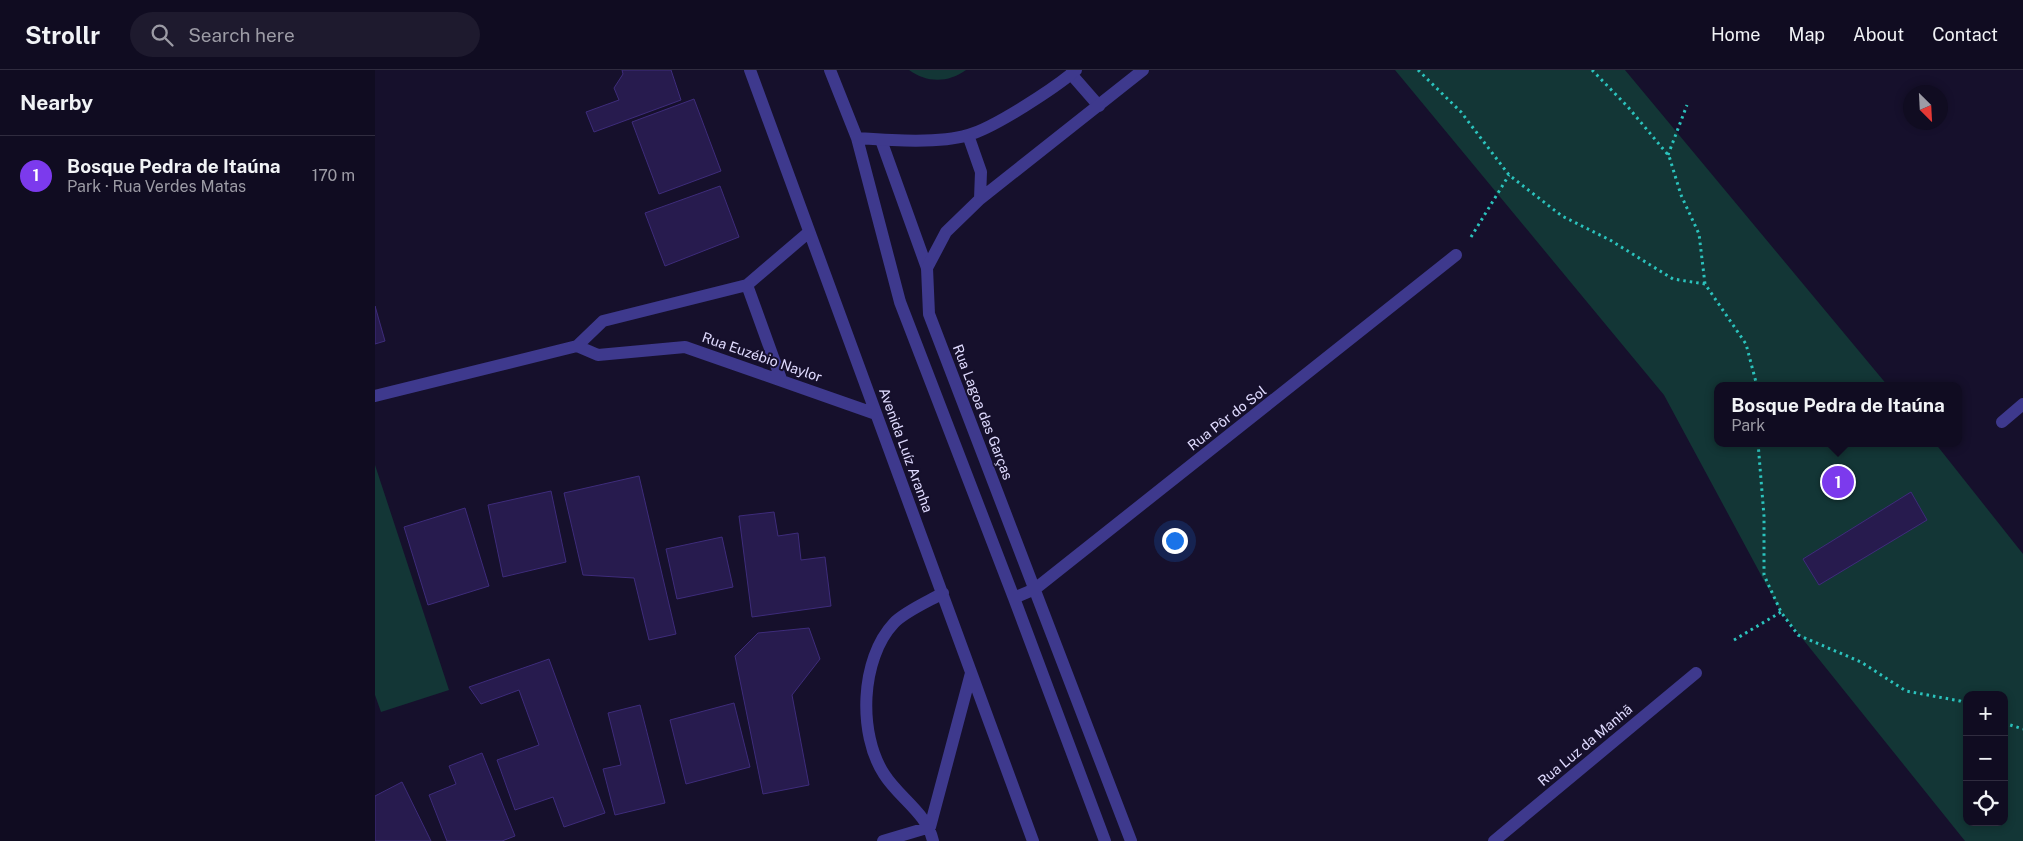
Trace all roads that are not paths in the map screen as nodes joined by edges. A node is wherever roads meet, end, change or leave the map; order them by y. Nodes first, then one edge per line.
1 (750, 70) edge
2 (830, 70) edge
3 (1143, 70) edge
4 (1073, 72) edge
5 (1099, 106) junction
6 (968, 136) junction
7 (857, 138) junction
8 (881, 140) junction
9 (980, 199) junction
10 (809, 232) junction
11 (1456, 255) dead end
12 (927, 268) junction
13 (747, 285) junction
14 (577, 346) junction
15 (781, 378) junction
16 (375, 396) edge
17 (2023, 404) edge
18 (876, 414) junction
19 (2001, 422) dead end
20 (1035, 589) junction
21 (943, 593) junction
22 (1015, 598) junction
23 (971, 673) junction
24 (1697, 673) dead end
25 (930, 827) junction
26 (883, 841) edge
27 (933, 841) edge
28 (1033, 841) edge
29 (1105, 841) edge
30 (1131, 841) edge
31 (1494, 841) edge

1 - 10 street, Avenida Luíz Aranha
2 - 7 street
3 - 5 street
4 - 5 street
4 - 6 street
5 - 9 street
6 - 8 street
6 - 9 street
7 - 8 street
7 - 22 street
8 - 12 street
9 - 12 street
10 - 13 street
10 - 18 street, Avenida Luíz Aranha
11 - 20 street, Rua Pôr do Sol
12 - 20 street, Rua Lagoa das Garças
13 - 14 street
13 - 15 street
14 - 15 street, Rua Euzébio Naylor
14 - 16 street
15 - 18 street, Rua Euzébio Naylor
17 - 19 street
18 - 21 street, Avenida Luíz Aranha
20 - 22 street, Rua Pôr do Sol
20 - 30 street, Rua Lagoa das Garças
21 - 23 street, Avenida Luíz Aranha
21 - 25 street
22 - 29 street
23 - 25 street
23 - 28 street, Avenida Luíz Aranha
24 - 31 street, Rua Luz da Manhã
25 - 26 street
25 - 27 street

